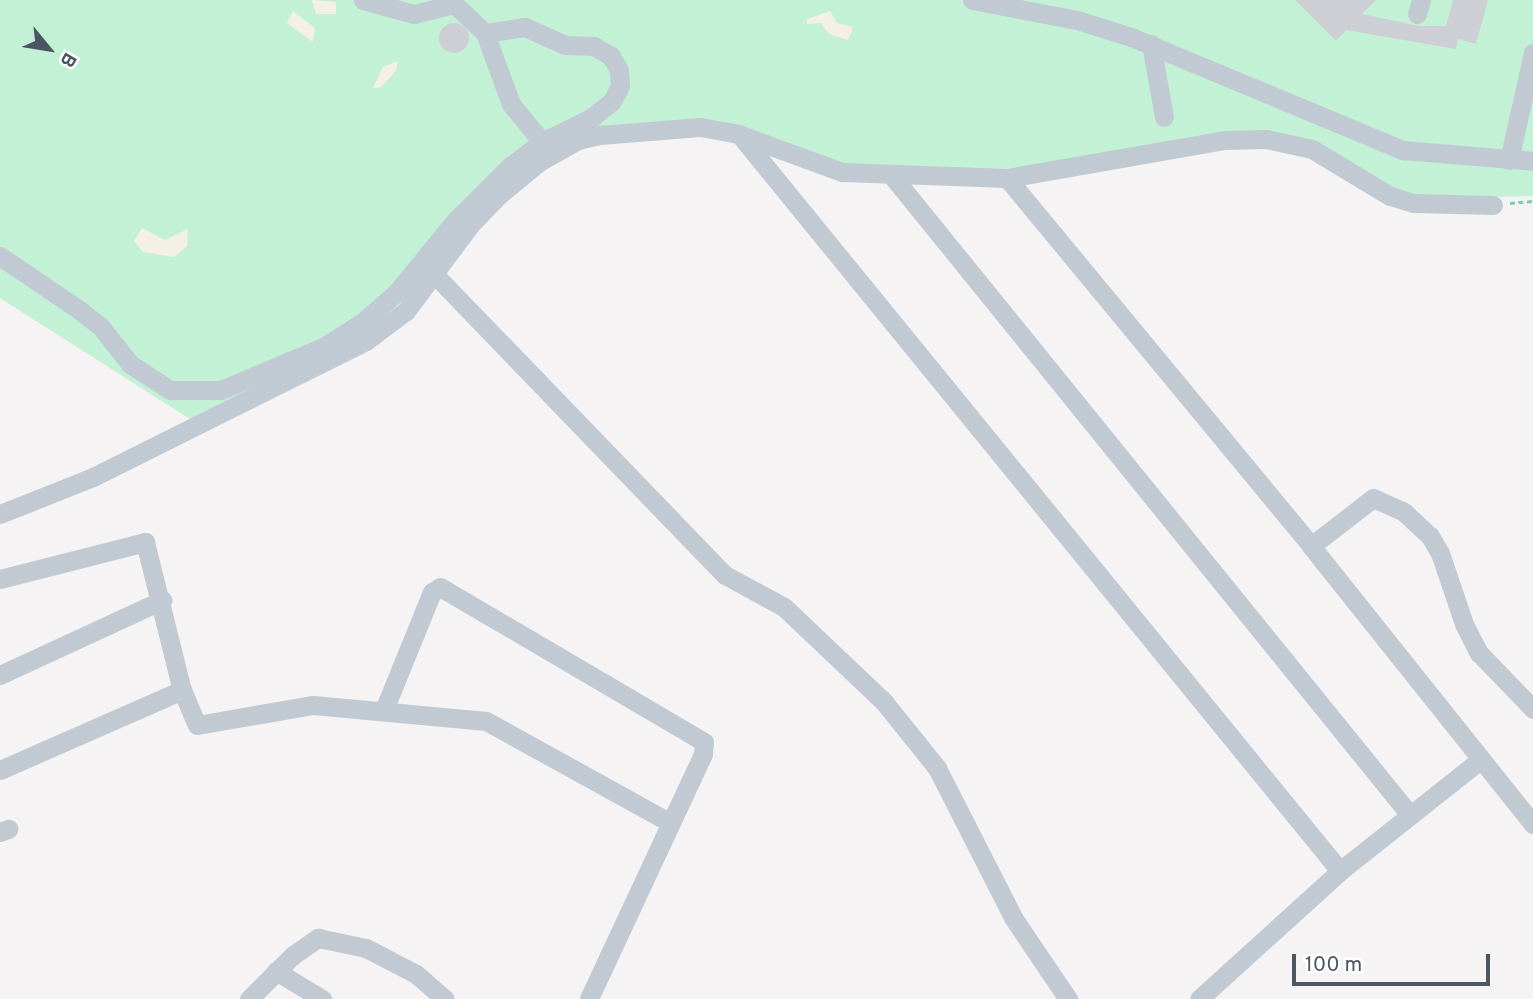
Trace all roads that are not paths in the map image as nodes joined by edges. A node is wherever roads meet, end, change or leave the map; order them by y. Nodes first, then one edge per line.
1 (363, 0) edge
2 (972, 0) edge
3 (452, 2) edge
4 (1014, 5) edge
5 (485, 33) junction
6 (1152, 44) junction
7 (1533, 54) edge
8 (1164, 117) dead end
9 (738, 134) junction
10 (542, 142) junction
11 (1508, 160) junction
12 (1533, 161) edge
13 (893, 177) junction
14 (1007, 178) junction
15 (1493, 205) road end
16 (0, 256) edge
17 (436, 276) junction
18 (0, 514) edge
19 (1311, 546) junction
20 (0, 579) edge
21 (162, 600) junction
22 (0, 675) edge
23 (182, 690) junction
24 (1533, 709) edge
25 (384, 710) junction
26 (1480, 760) junction
27 (0, 770) edge
28 (1410, 815) junction
29 (669, 822) junction
30 (1533, 824) edge
31 (1340, 871) junction
32 (276, 971) junction
33 (249, 999) edge
34 (323, 999) edge
35 (445, 999) edge
36 (589, 999) edge
37 (1068, 999) edge
38 (1199, 999) edge

1 - 3 street
2 - 4 street
3 - 5 street
4 - 6 street
5 - 10 street
5 - 10 street
6 - 8 street
6 - 11 street
7 - 11 street
9 - 13 street
9 - 17 street
9 - 31 street
10 - 16 street
11 - 12 street
13 - 14 street
13 - 28 street
14 - 15 street
14 - 19 street
17 - 18 street
17 - 37 street
19 - 24 street
19 - 26 street
20 - 21 street
21 - 22 street
21 - 23 street
23 - 25 street
23 - 27 street
25 - 29 street
25 - 29 street
26 - 28 street
26 - 30 street
28 - 31 street
29 - 36 street
31 - 38 street
32 - 33 street
32 - 34 street
32 - 35 street

